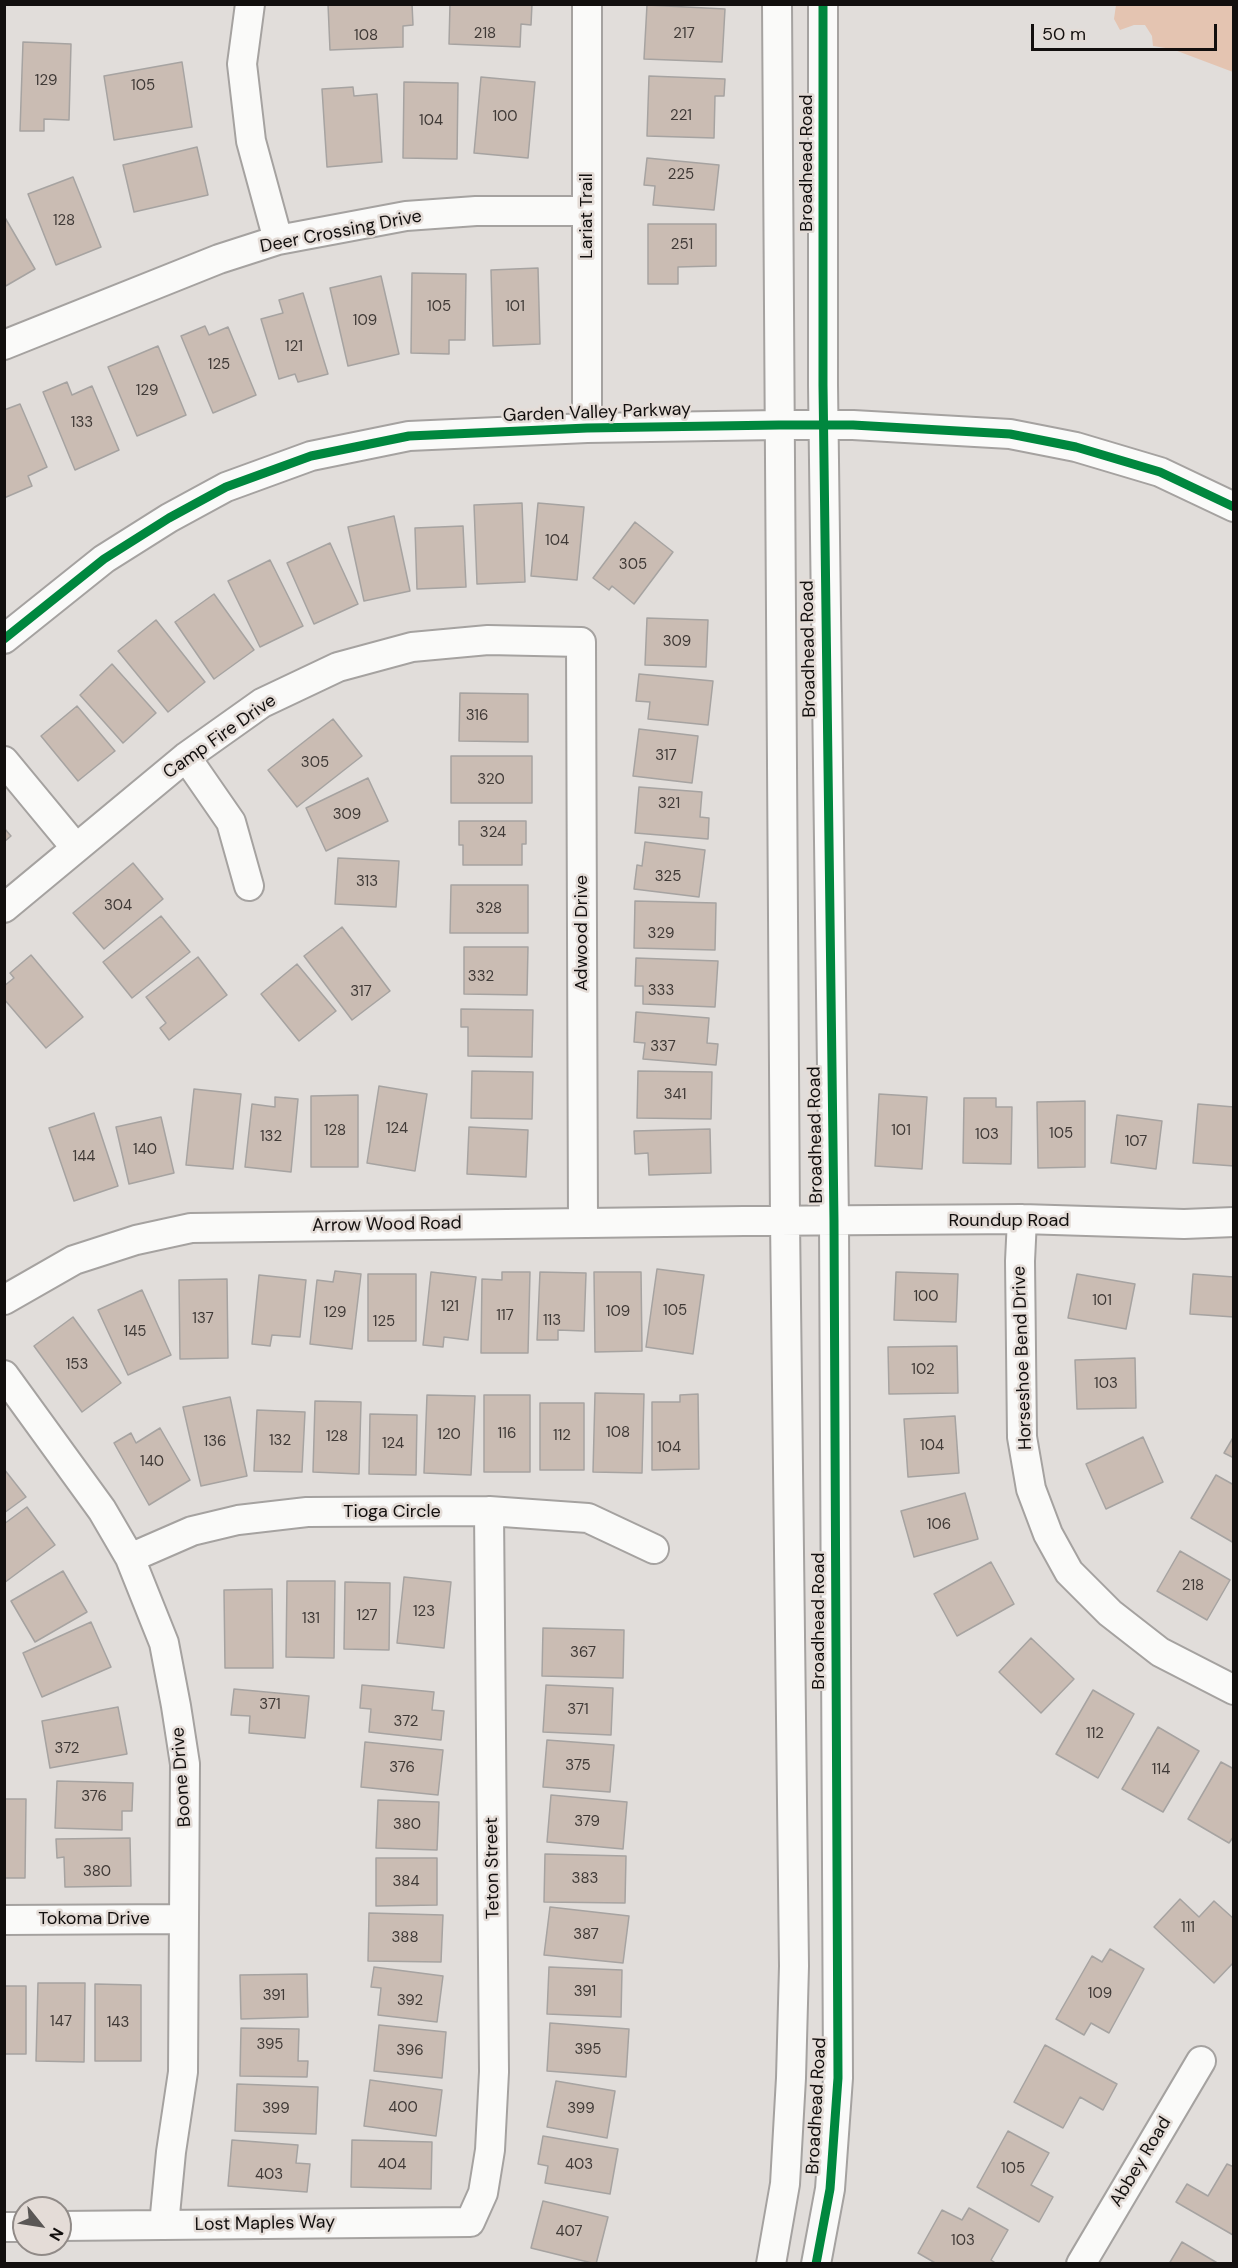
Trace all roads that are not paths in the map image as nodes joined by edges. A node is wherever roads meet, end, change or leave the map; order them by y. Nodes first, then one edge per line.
1 (250, 4) edge
2 (587, 4) edge
3 (777, 4) edge
4 (823, 4) edge
5 (587, 211) junction
6 (279, 240) junction
7 (4, 345) edge
8 (779, 425) junction
9 (823, 425) junction
10 (587, 428) junction
11 (1233, 507) edge
12 (4, 639) edge
13 (580, 642) joint
14 (186, 757) junction
15 (4, 761) edge
16 (76, 848) junction
17 (249, 886) dead end
18 (4, 908) edge
19 (785, 1220) junction
20 (1022, 1220) junction
21 (834, 1221) junction
22 (1233, 1222) edge
23 (583, 1223) junction
24 (4, 1300) edge
25 (4, 1375) edge
26 (489, 1511) junction
27 (654, 1549) dead end
28 (130, 1558) junction
29 (1233, 1690) edge
30 (183, 1919) junction
31 (4, 1920) edge
32 (1201, 2061) dead end
33 (470, 2223) joint
34 (164, 2225) junction
35 (72, 2226) edge
36 (771, 2264) edge
37 (816, 2264) edge
38 (1081, 2264) edge

1 - 6 street
2 - 5 street, Lariat Trail
3 - 8 street, Broadhead Road
4 - 9 street, Broadhead Road
5 - 6 street, Deer Crossing Drive
5 - 10 street, Lariat Trail
6 - 7 street, Deer Crossing Drive
8 - 9 street, Garden Valley Parkway
8 - 10 street, Garden Valley Parkway
8 - 19 street, Broadhead Road
9 - 11 street, Garden Valley Parkway
9 - 21 street, Broadhead Road
10 - 12 street, Garden Valley Parkway
13 - 14 street, Camp Fire Drive
13 - 23 street, Adwood Drive
14 - 16 street, Camp Fire Drive
14 - 17 street
15 - 16 street
16 - 18 street, Camp Fire Drive
19 - 21 street, Roundup Road
19 - 23 street, Arrow Wood Road
19 - 36 street, Broadhead Road
20 - 21 street, Roundup Road
20 - 22 street, Roundup Road
20 - 29 street, Horseshoe Bend Drive
21 - 37 street, Broadhead Road
23 - 24 street, Arrow Wood Road
25 - 28 street, Boone Drive
26 - 27 street, Tioga Circle
26 - 28 street, Tioga Circle
26 - 33 street, Teton Street
28 - 30 street, Boone Drive
30 - 31 street, Tokoma Drive
30 - 34 street, Boone Drive
32 - 38 street, Abbey Road
33 - 34 street, Lost Maples Way
34 - 35 street, Lost Maples Way

